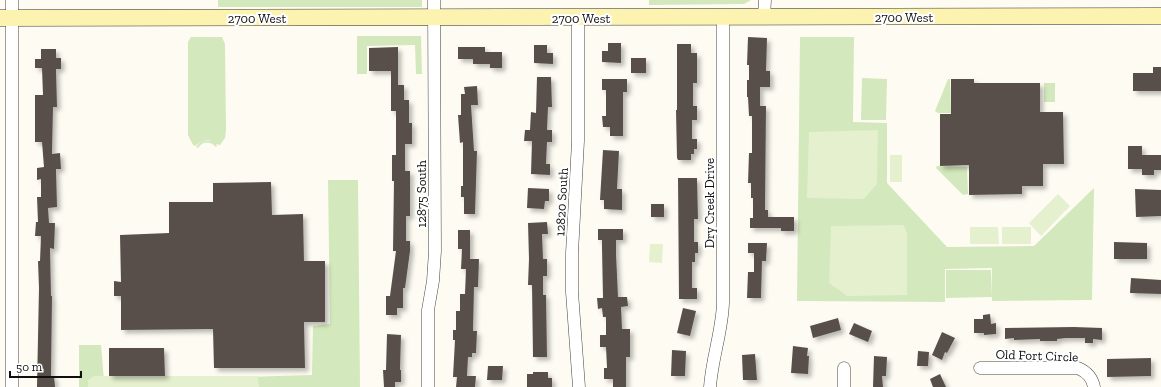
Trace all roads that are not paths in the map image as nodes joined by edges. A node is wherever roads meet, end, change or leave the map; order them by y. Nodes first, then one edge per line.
1 (12, 0) edge
2 (434, 0) edge
3 (765, 0) edge
4 (1161, 16) edge
5 (723, 17) junction
6 (764, 17) junction
7 (6, 18) edge
8 (434, 18) junction
9 (578, 18) junction
10 (6, 281) edge
11 (844, 368) dead end
12 (980, 368) dead end
13 (1092, 382) edge
14 (12, 387) edge
15 (428, 387) edge
16 (579, 387) edge
17 (710, 387) edge
18 (844, 387) edge

1 - 7 street
2 - 8 street, 12875 South
3 - 6 street
4 - 6 main road, 2700 West
5 - 6 main road, 2700 West
5 - 9 main road, 2700 West
5 - 17 street, Dry Creek Drive
7 - 8 main road, 2700 West
7 - 10 street
8 - 9 main road, 2700 West
8 - 15 street, 12875 South
9 - 16 street, 12820 South
10 - 14 street
11 - 18 street
12 - 13 street, Old Fort Circle

